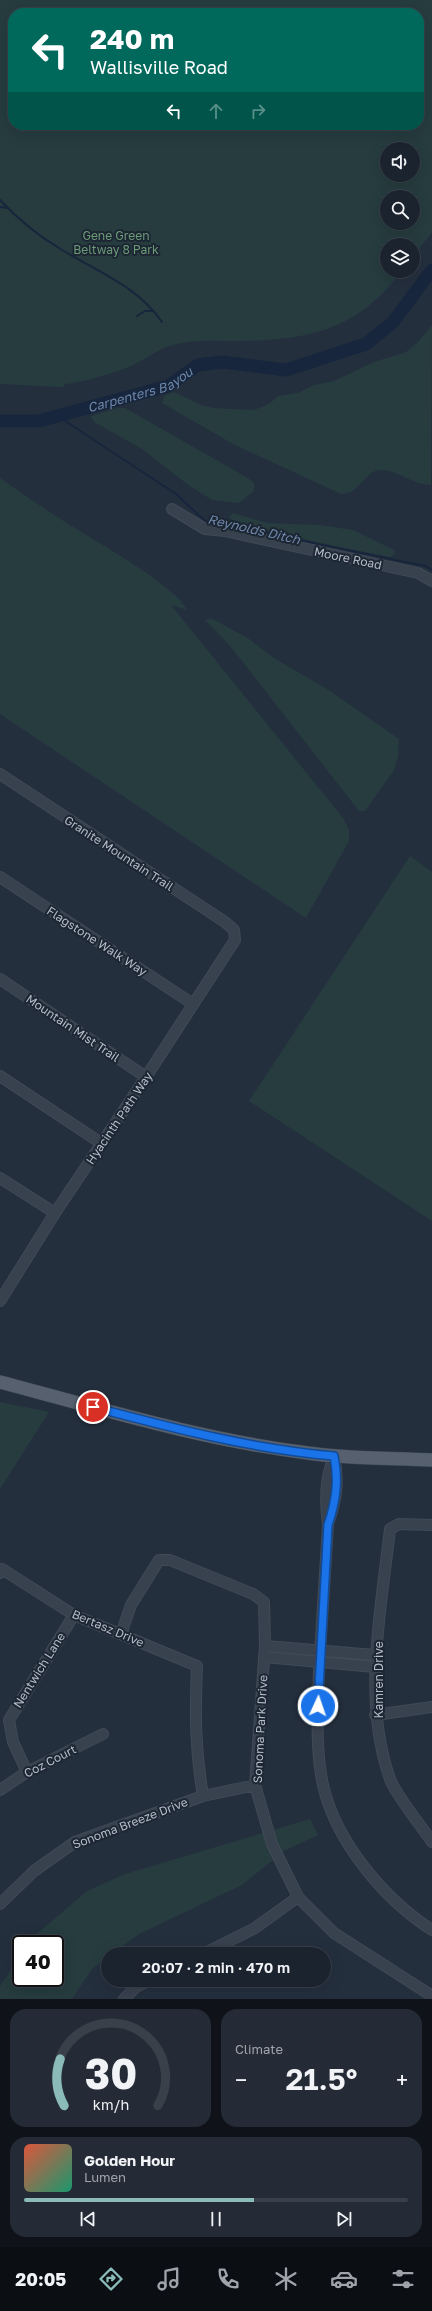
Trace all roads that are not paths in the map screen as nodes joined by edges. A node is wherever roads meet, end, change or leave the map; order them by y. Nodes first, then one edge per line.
1 (172, 509) dead end
2 (432, 581) edge
3 (0, 774) edge
4 (0, 877) edge
5 (235, 934) joint
6 (0, 979) edge
7 (193, 1004) junction
8 (0, 1076) edge
9 (146, 1077) junction
10 (101, 1143) junction
11 (1, 1181) edge
12 (54, 1213) junction
13 (0, 1300) edge
14 (0, 1382) edge
15 (334, 1456) junction
16 (432, 1460) edge
17 (432, 1524) edge
18 (1, 1571) edge
19 (74, 1615) junction
20 (121, 1634) junction
21 (265, 1646) junction
22 (320, 1650) junction
23 (375, 1655) junction
24 (264, 1657) junction
25 (320, 1662) junction
26 (375, 1667) junction
27 (432, 1707) edge
28 (375, 1715) junction
29 (103, 1734) dead end
30 (27, 1772) junction
31 (256, 1785) junction
32 (0, 1790) edge
33 (203, 1796) junction
34 (432, 1842) edge
35 (298, 1897) junction
36 (0, 1904) edge
37 (432, 1930) edge
38 (217, 1947) edge
39 (136, 1987) edge
40 (432, 1996) edge
41 (124, 1999) edge

1 - 2 street, Moore Road
3 - 5 street, Granite Mountain Trail
4 - 7 street, Flagstone Walk Way
5 - 7 street, Hyacinth Path Way
6 - 9 street, Mountain Mist Trail
7 - 9 street, Hyacinth Path Way
8 - 10 street
9 - 10 street, Hyacinth Path Way
10 - 12 street, Hyacinth Path Way
11 - 12 street
12 - 13 street, Hyacinth Path Way
14 - 15 main road
15 - 16 main road
15 - 22 street
17 - 23 street, Kamren Drive
18 - 19 street, Bertasz Drive
19 - 20 street, Bertasz Drive
19 - 30 street, Nentwich Lane
20 - 21 street, Sonoma Park Drive
20 - 33 street, Bertasz Drive
21 - 22 street
21 - 24 street, Sonoma Park Drive
22 - 23 street
22 - 25 street
23 - 26 street, Kamren Drive
24 - 25 street
24 - 31 street, Sonoma Park Drive
25 - 26 street
25 - 37 street
26 - 28 street, Kamren Drive
27 - 28 street
28 - 34 street, Kamren Drive
29 - 30 street, Coz Court
30 - 32 street, Coz Court
31 - 33 street, Sonoma Breeze Drive
31 - 35 street, Sonoma Park Drive
33 - 36 street, Sonoma Breeze Drive
35 - 38 street
35 - 40 street, Sonoma Park Drive
39 - 41 street

